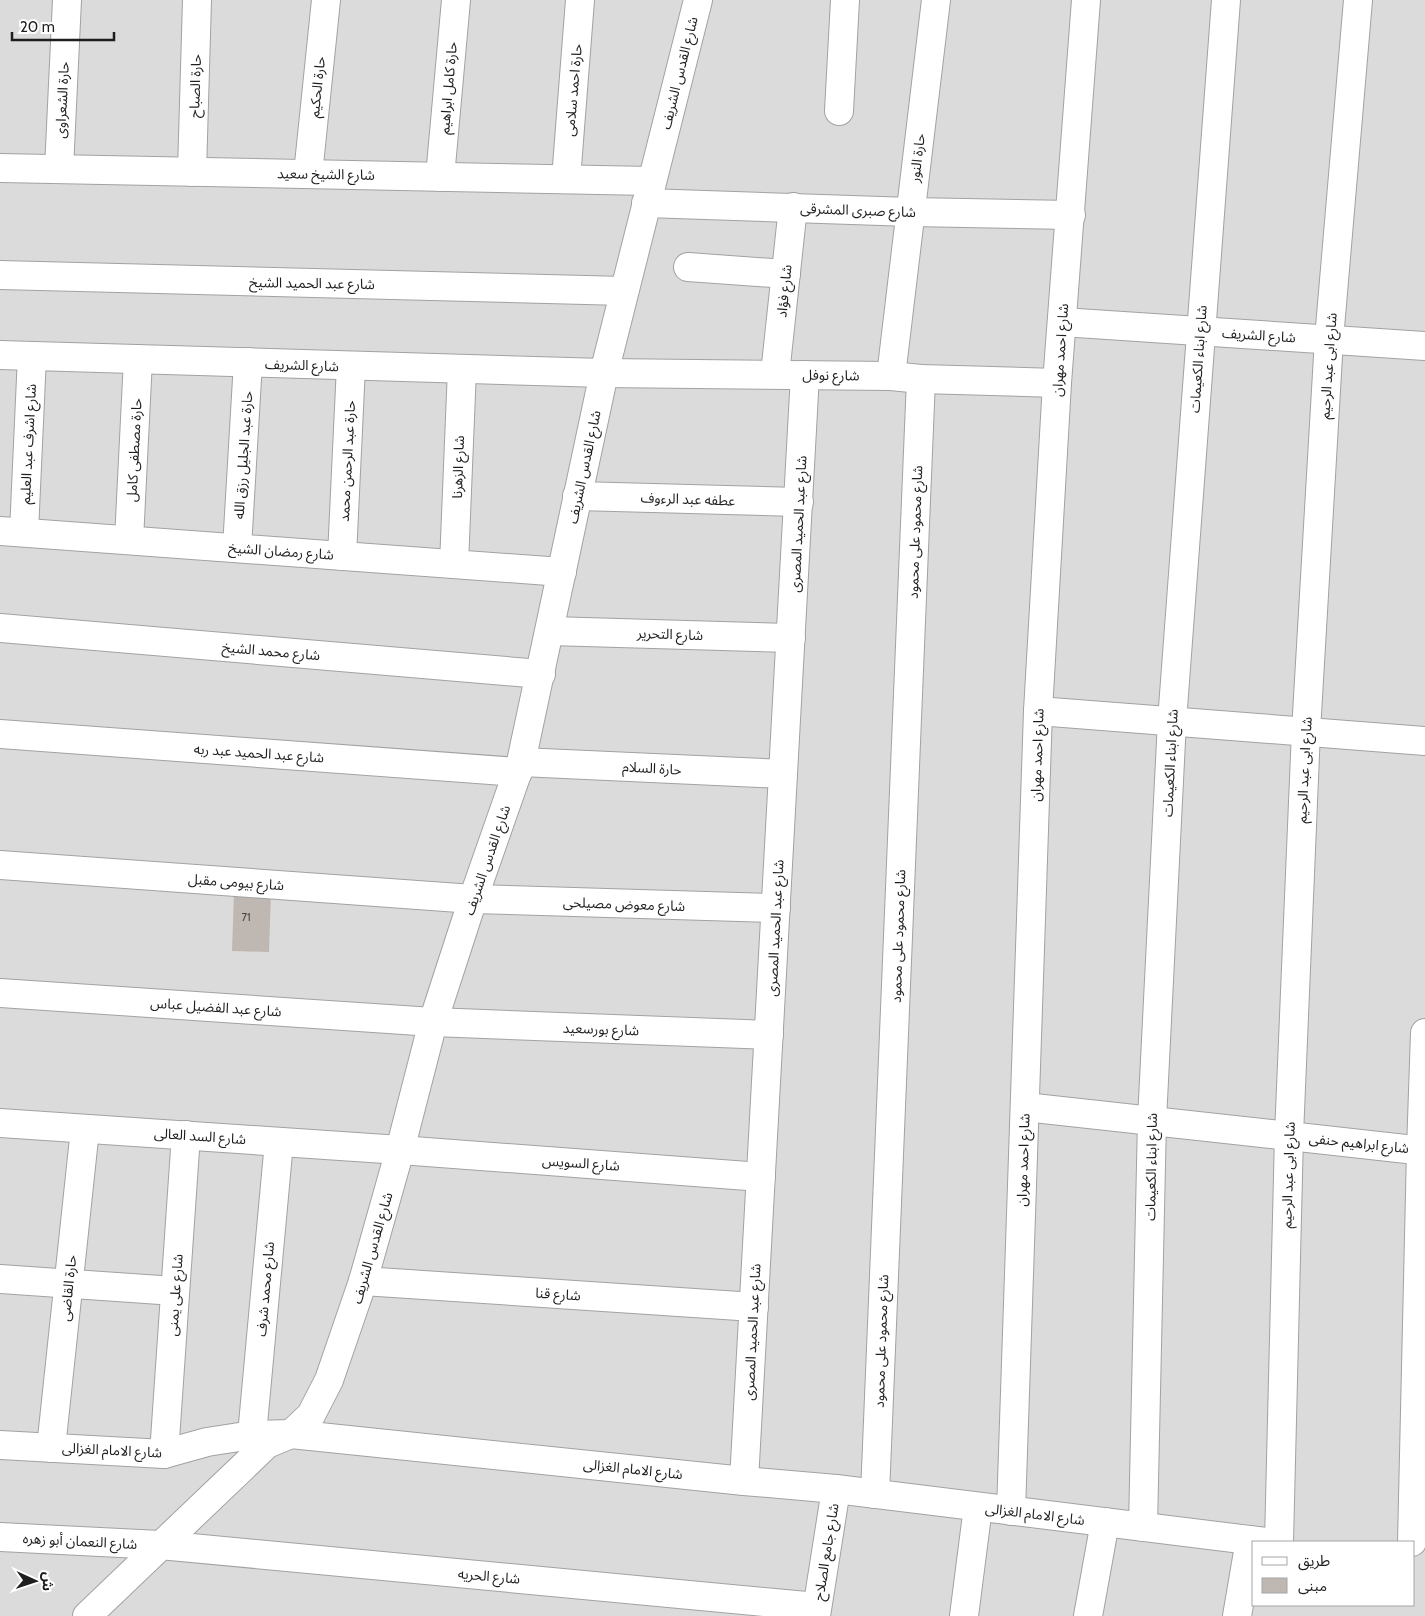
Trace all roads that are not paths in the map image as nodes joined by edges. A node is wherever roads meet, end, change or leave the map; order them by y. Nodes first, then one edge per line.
1 (67, 0) edge
2 (197, 0) edge
3 (326, 0) edge
4 (456, 0) edge
5 (580, 0) edge
6 (698, 0) edge
7 (845, 0) edge
8 (936, 0) edge
9 (1086, 0) edge
10 (1226, 0) edge
11 (1358, 0) edge
12 (839, 111) dead end
13 (0, 168) edge
14 (59, 170) junction
15 (192, 172) junction
16 (308, 174) junction
17 (440, 176) junction
18 (566, 179) junction
19 (649, 192) junction
20 (793, 207) junction
21 (911, 212) junction
22 (1071, 214) junction
23 (688, 267) dead end
24 (786, 274) junction
25 (0, 275) edge
26 (624, 291) junction
27 (1062, 322) junction
28 (1200, 331) junction
29 (1329, 340) junction
30 (1425, 346) edge
31 (0, 355) edge
32 (32, 356) junction
33 (138, 359) junction
34 (248, 362) junction
35 (351, 366) junction
36 (462, 369) junction
37 (604, 373) junction
38 (775, 374) junction
39 (806, 375) junction
40 (891, 376) junction
41 (921, 379) junction
42 (1057, 383) junction
43 (577, 496) junction
44 (799, 502) junction
45 (12, 532) edge
46 (129, 540) junction
47 (237, 548) junction
48 (342, 556) junction
49 (454, 564) junction
50 (562, 572) junction
51 (0, 628) edge
52 (550, 631) junction
53 (791, 638) junction
54 (541, 674) junction
55 (1038, 711) junction
56 (1172, 721) junction
57 (1306, 731) junction
58 (0, 734) edge
59 (1425, 741) edge
60 (519, 767) junction
61 (783, 774) junction
62 (0, 864) edge
63 (473, 900) junction
64 (776, 908) junction
65 (0, 993) edge
66 (433, 1022) junction
67 (1425, 1033) edge
68 (769, 1035) junction
69 (1025, 1107) junction
70 (1152, 1120) junction
71 (0, 1123) edge
72 (85, 1129) junction
73 (186, 1135) junction
74 (1289, 1135) junction
75 (279, 1142) junction
76 (400, 1150) junction
77 (1423, 1150) edge
78 (761, 1177) junction
79 (0, 1279) edge
80 (363, 1281) junction
81 (68, 1284) junction
82 (175, 1291) junction
83 (754, 1307) junction
84 (291, 1434) junction
85 (252, 1435) junction
86 (0, 1445) edge
87 (51, 1448) junction
88 (164, 1454) junction
89 (744, 1481) junction
90 (836, 1489) junction
91 (875, 1494) junction
92 (978, 1506) junction
93 (1011, 1511) junction
94 (1105, 1522) junction
95 (1143, 1527) junction
96 (0, 1537) edge
97 (1258, 1541) edge
98 (1279, 1541) edge
99 (1412, 1541) edge
100 (160, 1545) junction
101 (1252, 1562) edge
102 (816, 1611) edge
103 (87, 1616) edge
104 (964, 1616) edge
105 (1088, 1616) edge
106 (1237, 1616) edge

1 - 14 street, حارة الشعراوى
2 - 15 street, حارة الصباح
3 - 16 street, حارة الحكيم
4 - 17 street, حارة كامل ابراهيم
5 - 18 street, حارة احمد سلامى
6 - 19 street, شارع القدس الشريف
7 - 12 street
8 - 21 street, حارة النور
9 - 22 street, شارع احمد مهران
10 - 28 street, شارع ابناء الكعيمات
11 - 29 street, شارع ابى عبد الرحيم
13 - 14 street, شارع الشيخ سعيد
14 - 15 street, شارع الشيخ سعيد
15 - 16 street, شارع الشيخ سعيد
16 - 17 street, شارع الشيخ سعيد
17 - 18 street, شارع الشيخ سعيد
18 - 19 street, شارع الشيخ سعيد
19 - 20 street, شارع صبرى المشرقى
19 - 26 street, شارع القدس الشريف
20 - 21 street, شارع صبرى المشرقى
20 - 24 street, شارع فؤاد
21 - 22 street, شارع صبرى المشرقى
21 - 40 street, حارة النور
22 - 27 street, شارع احمد مهران
23 - 24 street
24 - 38 street, شارع فؤاد
25 - 26 street, شارع عبد الحميد الشيخ
26 - 37 street, شارع القدس الشريف
27 - 28 street, شارع الشريف
27 - 42 street, شارع احمد مهران
28 - 29 street, شارع الشريف
28 - 56 street, شارع ابناء الكعيمات
29 - 30 street, شارع الشريف
29 - 57 street, شارع ابى عبد الرحيم
31 - 32 street, شارع الشريف
32 - 33 street, شارع الشريف
32 - 45 street, شارع اشرف عبد العليم
33 - 34 street, شارع الشريف
33 - 46 street, حارة مصطفى كامل
34 - 35 street, شارع الشريف
34 - 47 street, حارة عبد الجليل رزق الله
35 - 36 street, شارع الشريف
35 - 48 street, حارة عبد الرحمن محمد
36 - 37 street, شارع الشريف
36 - 49 street, شارع الزهرنا
37 - 38 street, شارع نوفل
37 - 43 street, شارع القدس الشريف
38 - 39 street, شارع نوفل
39 - 40 street, شارع نوفل
39 - 44 street, شارع عبد الحميد المصرى
40 - 41 street, شارع نوفل
41 - 42 street, شارع نوفل
41 - 91 street, شارع محمود على محمود
42 - 55 street, شارع احمد مهران
43 - 44 street, عطفه عبد الرءوف
43 - 50 street, شارع القدس الشريف
44 - 53 street, شارع عبد الحميد المصرى
45 - 46 street, شارع رمضان الشيخ
46 - 47 street, شارع رمضان الشيخ
47 - 48 street, شارع رمضان الشيخ
48 - 49 street, شارع رمضان الشيخ
49 - 50 street, شارع رمضان الشيخ
50 - 52 street, شارع القدس الشريف
51 - 54 street, شارع محمد الشيخ
52 - 53 street, شارع التحرير
52 - 54 street, شارع القدس الشريف
53 - 61 street, شارع عبد الحميد المصرى
54 - 60 street, شارع القدس الشريف
55 - 56 street
55 - 69 street, شارع احمد مهران
56 - 57 street
56 - 70 street, شارع ابناء الكعيمات
57 - 59 street
57 - 74 street, شارع ابى عبد الرحيم
58 - 60 street, شارع عبد الحميد عبد ربه
60 - 61 street, حارة السلام
60 - 63 street, شارع القدس الشريف
61 - 64 street, شارع عبد الحميد المصرى
62 - 63 street, شارع بيومى مقبل
63 - 64 street, شارع معوض مصيلحى
63 - 66 street, شارع القدس الشريف
64 - 68 street, شارع عبد الحميد المصرى
65 - 66 street, شارع عبد الفضيل عباس
66 - 68 street, شارع بورسعيد
66 - 76 street, شارع القدس الشريف
67 - 77 street
68 - 78 street, شارع عبد الحميد المصرى
69 - 70 street, شارع ابراهيم حنفى
69 - 93 street, شارع احمد مهران
70 - 74 street, شارع ابراهيم حنفى
70 - 95 street, شارع ابناء الكعيمات
71 - 72 street, شارع السد العالى
72 - 73 street, شارع السد العالى
72 - 81 street, حارة القاضى
73 - 75 street, شارع السد العالى
73 - 82 street, شارع على يمنى
74 - 77 street, شارع ابراهيم حنفى
74 - 98 street, شارع ابى عبد الرحيم
75 - 76 street, شارع السد العالى
75 - 85 street, شارع محمد شرف
76 - 78 street, شارع السويس
76 - 80 street, شارع القدس الشريف
77 - 99 street
78 - 83 street, شارع عبد الحميد المصرى
79 - 81 street
80 - 83 street, شارع قنا
80 - 84 street, شارع القدس الشريف
81 - 82 street
81 - 87 street, حارة القاضى
82 - 88 street, شارع على يمنى
83 - 89 street, شارع عبد الحميد المصرى
84 - 85 street, شارع الامام الغزالى
84 - 89 street, شارع الامام الغزالى
84 - 100 street, شارع القدس الشريف
85 - 88 street, شارع الامام الغزالى
86 - 87 street, شارع الامام الغزالى
87 - 88 street, شارع الامام الغزالى
89 - 90 street, شارع الامام الغزالى
90 - 91 street, شارع الامام الغزالى
90 - 102 street, شارع جامع الصلاح
91 - 92 street, شارع الامام الغزالى
92 - 93 street, شارع الامام الغزالى
92 - 104 street
93 - 94 street, شارع الامام الغزالى
94 - 95 street, شارع الامام الغزالى
94 - 105 street
95 - 97 street, شارع الامام الغزالى
96 - 100 street, شارع النعمان أبو زهره
100 - 102 street, شارع الحريه
100 - 103 street, شارع القدس الشريف
101 - 106 street

